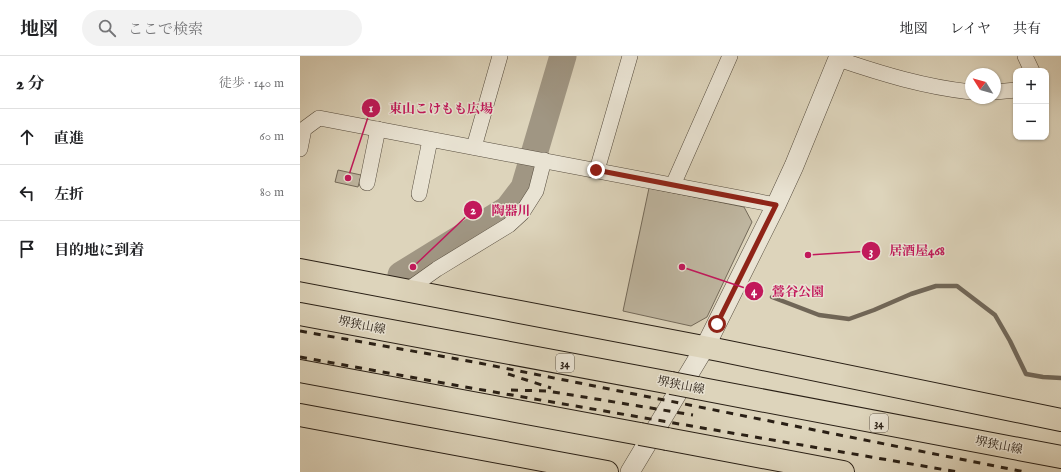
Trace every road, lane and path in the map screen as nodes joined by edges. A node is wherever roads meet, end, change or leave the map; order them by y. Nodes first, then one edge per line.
1 (500, 56) edge
2 (630, 56) edge
3 (730, 56) edge
4 (1025, 56) edge
5 (838, 57) edge
6 (1031, 68) edge
7 (1013, 90) edge
8 (965, 91) edge
9 (1001, 91) edge
10 (378, 129) junction
11 (430, 140) junction
12 (474, 147) junction
13 (300, 149) edge
14 (542, 160) junction
15 (596, 170) junction
16 (367, 183) dead end
17 (673, 185) junction
18 (419, 194) dead end
19 (776, 205) junction
20 (300, 270) edge
21 (406, 291) junction
22 (300, 314) edge
23 (705, 347) junction
24 (300, 371) edge
25 (300, 415) edge
26 (1061, 420) edge
27 (1061, 457) edge
28 (607, 472) edge
29 (630, 472) edge
30 (843, 472) edge

1 - 12 street
2 - 15 street
3 - 17 street
4 - 6 street
5 - 8 street
5 - 19 street
7 - 9 street
10 - 11 street
10 - 13 street
10 - 16 street
11 - 12 street
11 - 18 street
12 - 14 street
14 - 15 street
14 - 21 street
15 - 17 street
17 - 19 street
19 - 23 street
20 - 21 main road
21 - 23 main road
22 - 27 main road, 堺狭山線 / 34, bridge
23 - 26 main road
23 - 29 street
24 - 30 main road, bridge
25 - 28 main road

